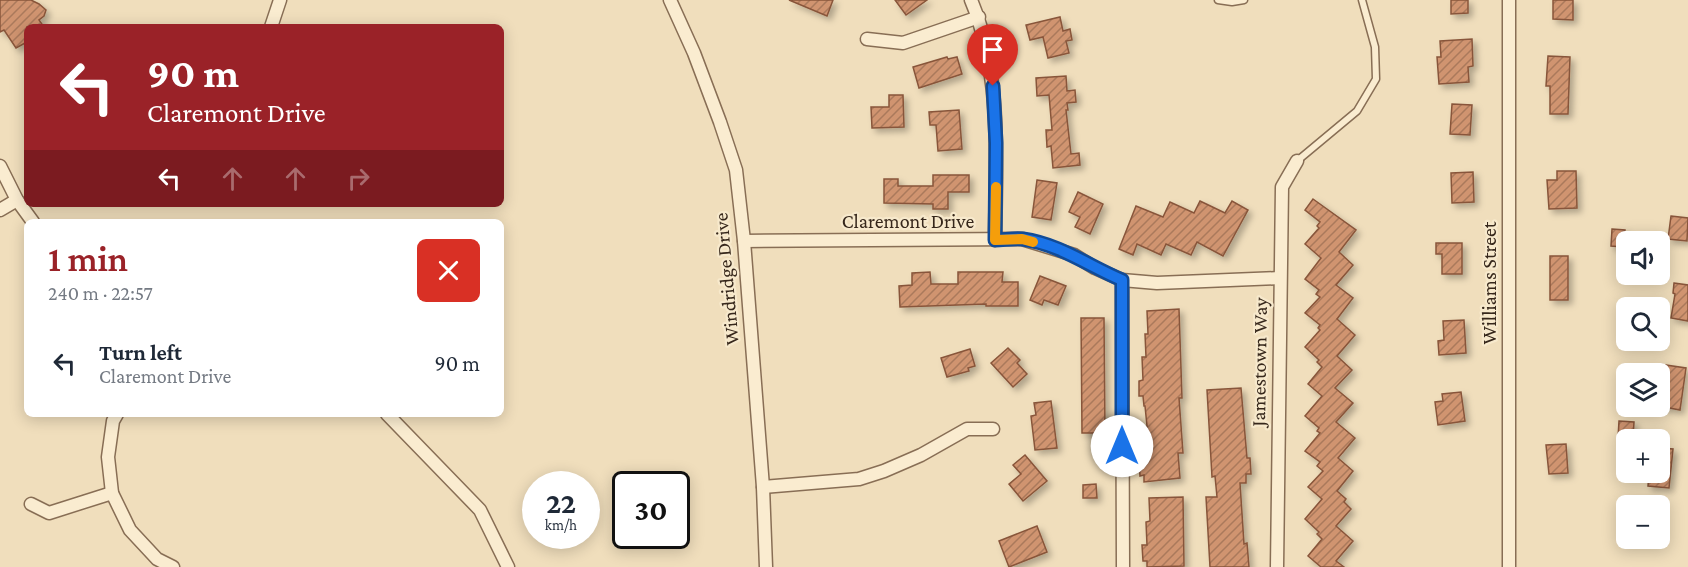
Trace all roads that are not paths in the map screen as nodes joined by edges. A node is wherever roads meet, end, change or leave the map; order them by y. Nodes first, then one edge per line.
1 (280, 0) edge
2 (670, 0) edge
3 (971, 0) edge
4 (1218, 0) edge
5 (1245, 0) edge
6 (1362, 0) edge
7 (1509, 0) edge
8 (979, 17) junction
9 (272, 24) edge
10 (867, 39) dead end
11 (1297, 161) joint
12 (0, 166) edge
13 (16, 200) junction
14 (0, 210) edge
15 (31, 219) edge
16 (995, 240) junction
17 (744, 241) junction
18 (1280, 278) junction
19 (1122, 280) junction
20 (115, 417) edge
21 (390, 417) edge
22 (993, 429) dead end
23 (763, 487) junction
24 (111, 493) junction
25 (31, 504) dead end
26 (173, 567) edge
27 (508, 567) edge
28 (766, 567) edge
29 (1123, 567) edge
30 (1277, 567) edge
31 (1509, 567) edge

1 - 9 street
2 - 17 street, Windridge Drive
3 - 8 street
4 - 5 lane
6 - 11 lane
7 - 31 street, Williams Street
8 - 10 street
8 - 16 street
11 - 18 street, Jamestown Way
12 - 13 street
13 - 14 street
13 - 15 street
16 - 17 street, Claremont Drive
16 - 19 street, Claremont Drive
17 - 23 street, Windridge Drive
18 - 19 street, Claremont Drive
18 - 30 street, Jamestown Way
19 - 29 street
20 - 24 street
21 - 27 street
22 - 23 street
23 - 28 street, Windridge Drive
24 - 25 street
24 - 26 street

